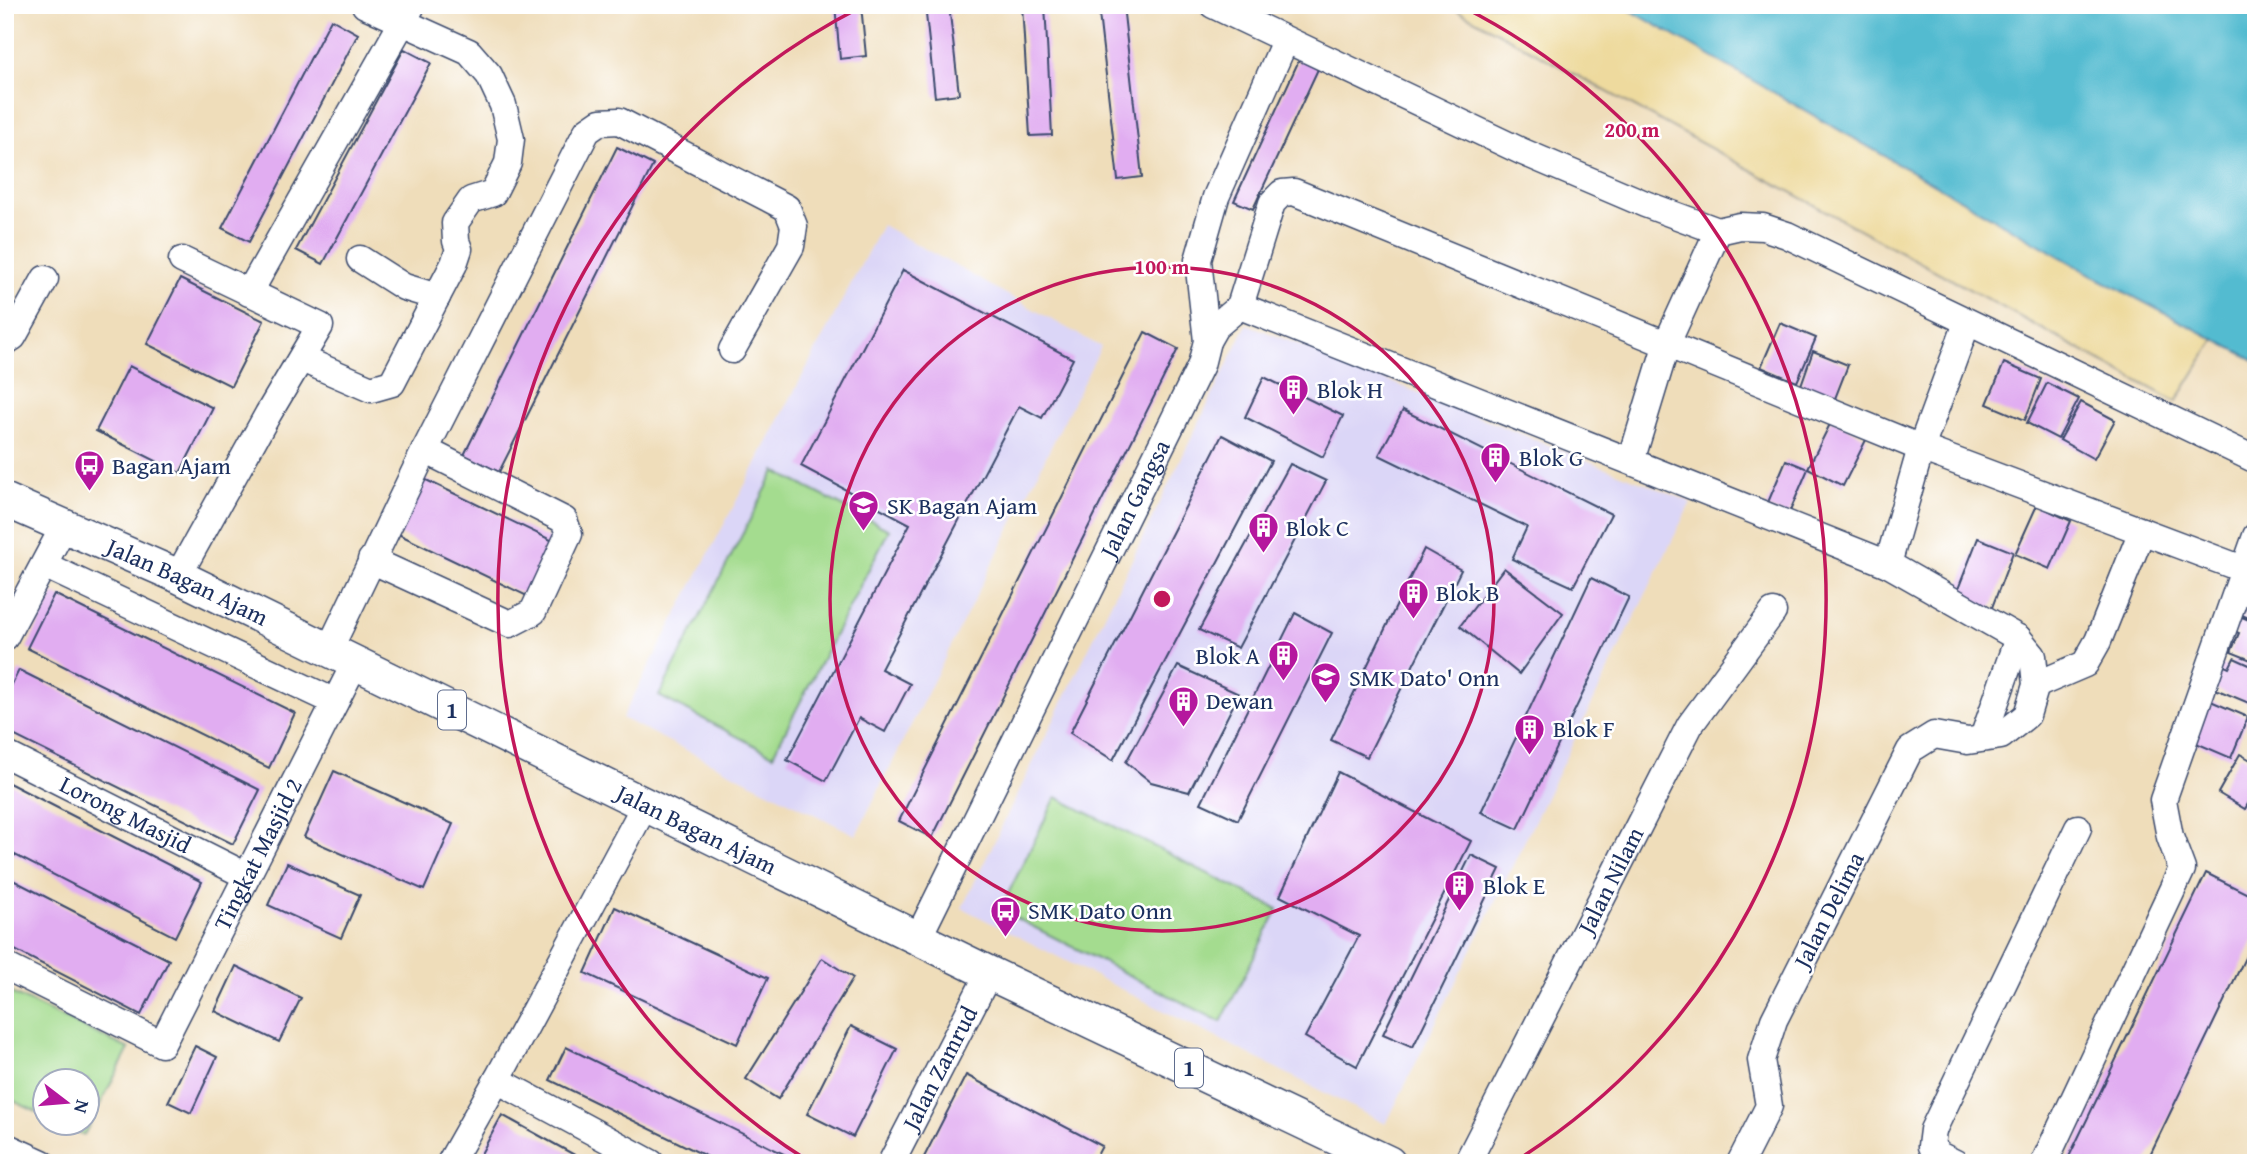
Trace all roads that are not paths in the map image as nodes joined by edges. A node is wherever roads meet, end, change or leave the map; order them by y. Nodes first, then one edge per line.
1 (365, 5) edge
2 (1213, 5) edge
3 (408, 13) edge
4 (1285, 41) junction
5 (1718, 231) junction
6 (360, 259) dead end
7 (182, 260) dead end
8 (45, 279) dead end
9 (249, 293) junction
10 (437, 297) junction
11 (1240, 306) junction
12 (1967, 323) junction
13 (1207, 341) junction
14 (5, 342) edge
15 (1667, 343) junction
16 (732, 350) dead end
17 (302, 359) junction
18 (1921, 448) junction
19 (425, 450) junction
20 (2256, 460) edge
21 (1631, 461) junction
22 (5, 500) edge
23 (64, 526) junction
24 (2141, 531) junction
25 (2256, 536) edge
26 (371, 560) junction
27 (1888, 564) junction
28 (44, 565) junction
29 (2250, 572) edge
30 (178, 576) junction
31 (1773, 612) dead end
32 (5, 637) edge
33 (2018, 638) junction
34 (342, 657) junction
35 (2036, 685) junction
36 (335, 702) junction
37 (1992, 737) junction
38 (5, 754) edge
39 (645, 805) junction
40 (2078, 828) dead end
41 (247, 877) junction
42 (918, 938) junction
43 (5, 966) edge
44 (989, 973) junction
45 (497, 1080) junction
46 (5, 1146) edge
47 (42, 1163) edge
48 (450, 1163) edge
49 (651, 1163) edge
50 (891, 1163) edge
51 (1388, 1163) edge
52 (1467, 1163) edge
53 (1740, 1163) edge
54 (1955, 1163) edge
55 (2043, 1163) edge

1 - 3 street
2 - 4 street
3 - 9 street
3 - 10 street
4 - 5 street
4 - 13 street, Jalan Gangsa
5 - 12 street
5 - 15 street
6 - 10 street
7 - 9 street
8 - 14 street
9 - 17 street
10 - 17 street
11 - 13 street
11 - 15 street
11 - 21 street
12 - 18 street
12 - 20 street
13 - 42 street, Jalan Gangsa
15 - 18 street
15 - 21 street
16 - 19 street, Tingkat Masjid 2
17 - 30 street
18 - 24 street
18 - 27 street
19 - 26 street, Tingkat Masjid 2
19 - 26 street
21 - 27 street
22 - 23 main road, Jalan Bagan Ajam / 1
23 - 28 street
23 - 30 main road, Jalan Bagan Ajam / 1
24 - 29 street
24 - 35 street
25 - 29 street
26 - 34 street, Tingkat Masjid 2
27 - 33 street
28 - 32 street
28 - 36 street, Jalan Bagan Ajam
29 - 55 street
30 - 34 main road, Jalan Bagan Ajam / 1
31 - 52 street, Jalan Nilam
33 - 35 street
33 - 37 street
34 - 36 street, Tingkat Masjid 2
34 - 39 main road, Jalan Bagan Ajam / 1
35 - 37 street
36 - 41 street, Tingkat Masjid 2
37 - 53 street, Jalan Delima
38 - 41 street, Lorong Masjid
39 - 42 main road, Jalan Bagan Ajam / 1
39 - 45 street
40 - 54 street
41 - 43 street, Tingkat Masjid 2
42 - 44 main road, Jalan Bagan Ajam / 1
44 - 50 street, Jalan Zamrud
44 - 51 main road, Jalan Bagan Ajam / 1
45 - 48 street
45 - 49 street
46 - 47 street

